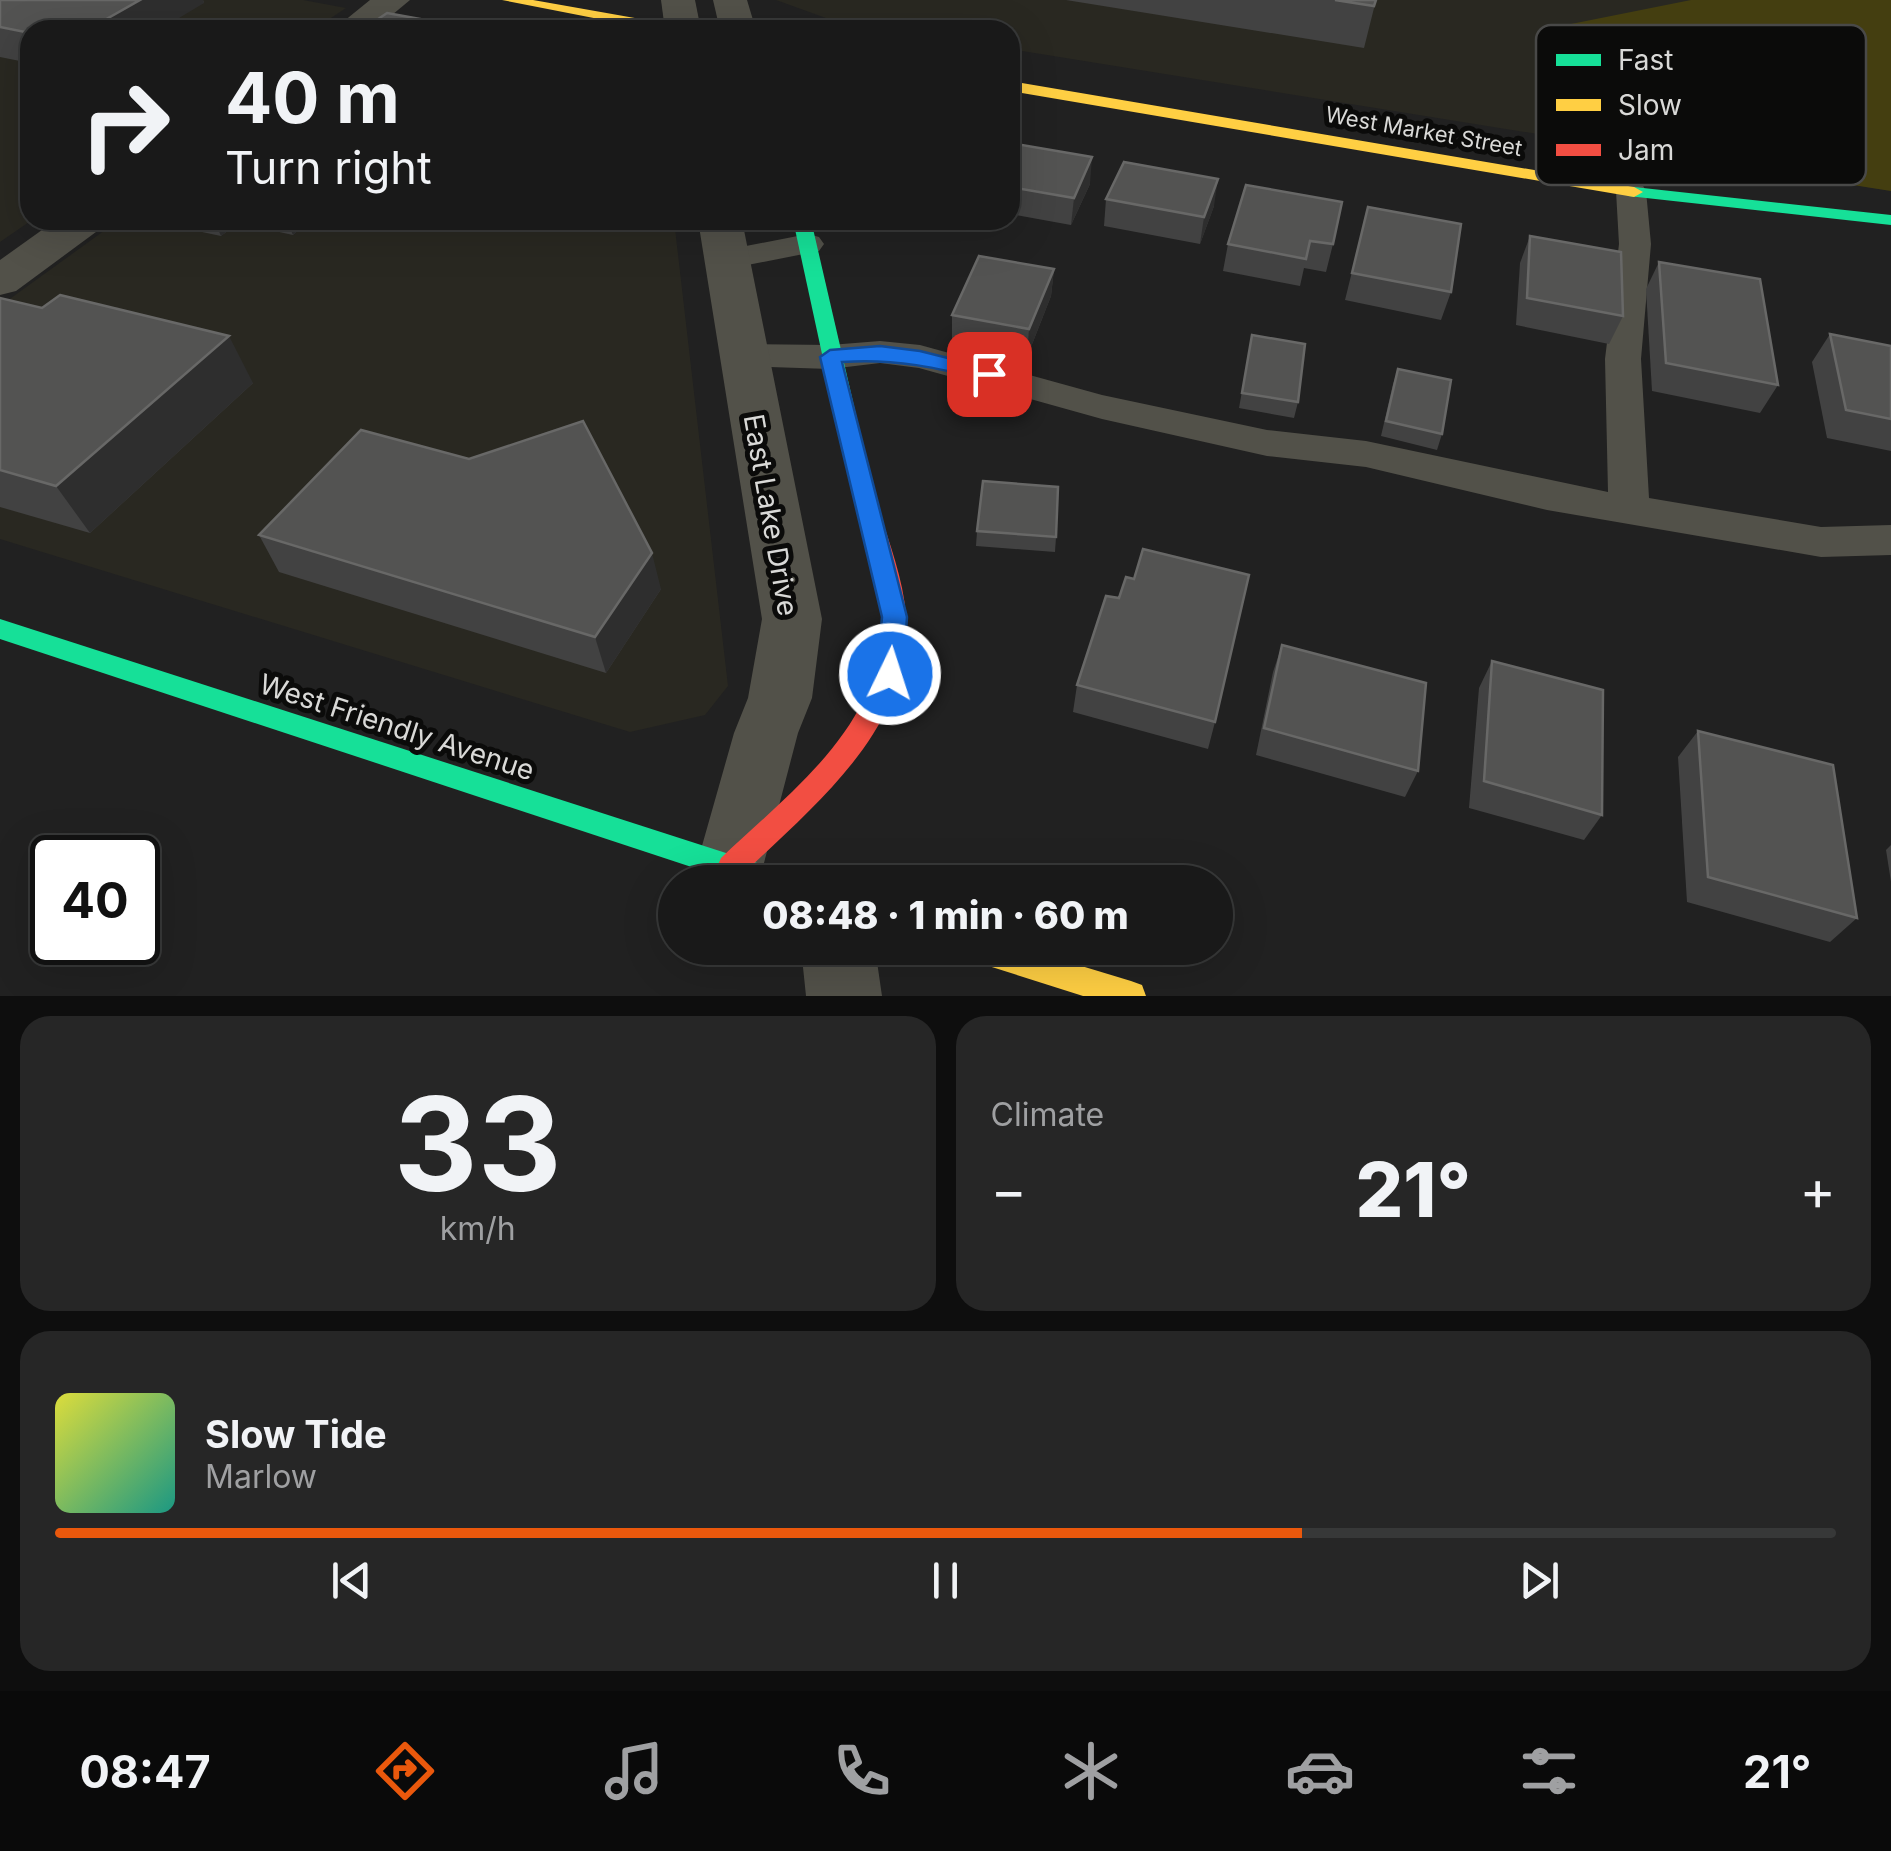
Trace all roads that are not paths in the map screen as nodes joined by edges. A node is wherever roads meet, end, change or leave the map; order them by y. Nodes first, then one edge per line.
1 (393, 0) edge
2 (509, 0) edge
3 (365, 20) edge
4 (624, 20) edge
5 (1020, 88) edge
6 (1536, 175) edge
7 (1596, 185) edge
8 (1631, 191) junction
9 (1684, 200) junction
10 (1891, 220) edge
11 (71, 230) edge
12 (805, 232) edge
13 (1834, 237) dead end
14 (724, 239) edge
15 (0, 281) edge
16 (743, 355) junction
17 (830, 357) junction
18 (1629, 510) junction
19 (1891, 540) edge
20 (0, 629) edge
21 (725, 865) edge
22 (754, 865) edge
23 (760, 865) edge
24 (840, 965) edge
25 (1031, 965) edge
26 (844, 996) edge
27 (1131, 996) edge

1 - 3 street
2 - 4 main road
5 - 6 main road, West Market Street
7 - 8 main road, West Market Street
8 - 9 main road, West Market Street
8 - 18 lane
9 - 10 main road, West Market Street
9 - 13 main road
11 - 15 street
12 - 14 lane
12 - 17 main road
14 - 16 street, East Lake Drive
16 - 17 lane
16 - 22 street, East Lake Drive
17 - 18 lane
17 - 23 main road
18 - 19 lane
20 - 21 main road, West Friendly Avenue
24 - 26 street
25 - 27 main road

